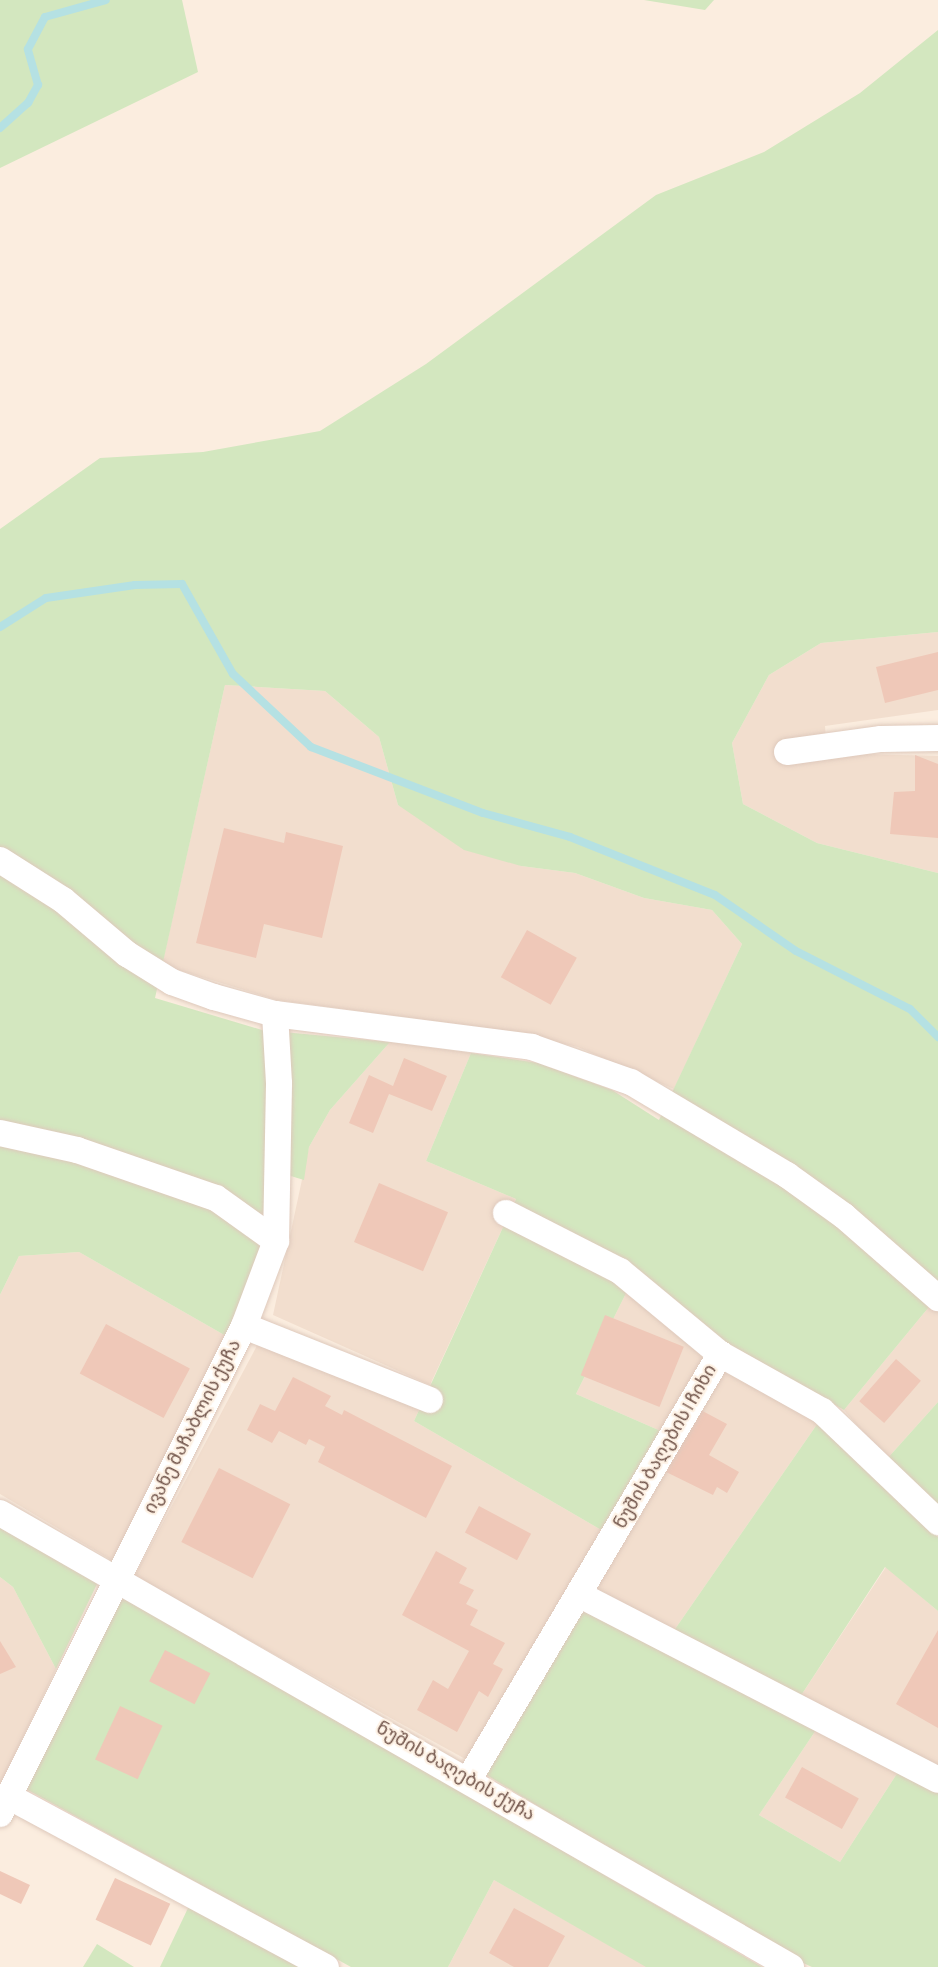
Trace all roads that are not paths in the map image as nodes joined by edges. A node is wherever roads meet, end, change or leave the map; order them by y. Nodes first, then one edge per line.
1 (938, 738) edge
2 (787, 752) dead end
3 (0, 860) edge
4 (275, 1014) junction
5 (0, 1133) edge
6 (506, 1213) dead end
7 (276, 1241) junction
8 (938, 1298) edge
9 (244, 1326) junction
10 (720, 1354) junction
11 (430, 1400) dead end
12 (0, 1513) edge
13 (938, 1522) edge
14 (116, 1580) junction
15 (580, 1595) junction
16 (469, 1779) junction
17 (938, 1780) edge
18 (4, 1805) edge
19 (326, 1967) edge
20 (791, 1967) edge

1 - 2 street
3 - 4 street
4 - 7 street, ივანე მაჩაბლის ქუჩა
4 - 8 street
5 - 7 street
6 - 10 street
7 - 9 street, ივანე მაჩაბლის ქუჩა
9 - 11 street
9 - 14 street, ივანე მაჩაბლის ქუჩა
10 - 13 street, ნუშის ბაღების I ჩიხი
10 - 15 street, ნუშის ბაღების I ჩიხი
12 - 14 street, ნუშის ბაღების ქუჩა
14 - 16 street, ნუშის ბაღების ქუჩა
14 - 18 street, ივანე მაჩაბლის ქუჩა
15 - 16 street, ნუშის ბაღების I ჩიხი
15 - 17 street
16 - 20 street, ნუშის ბაღების ქუჩა
18 - 19 street

